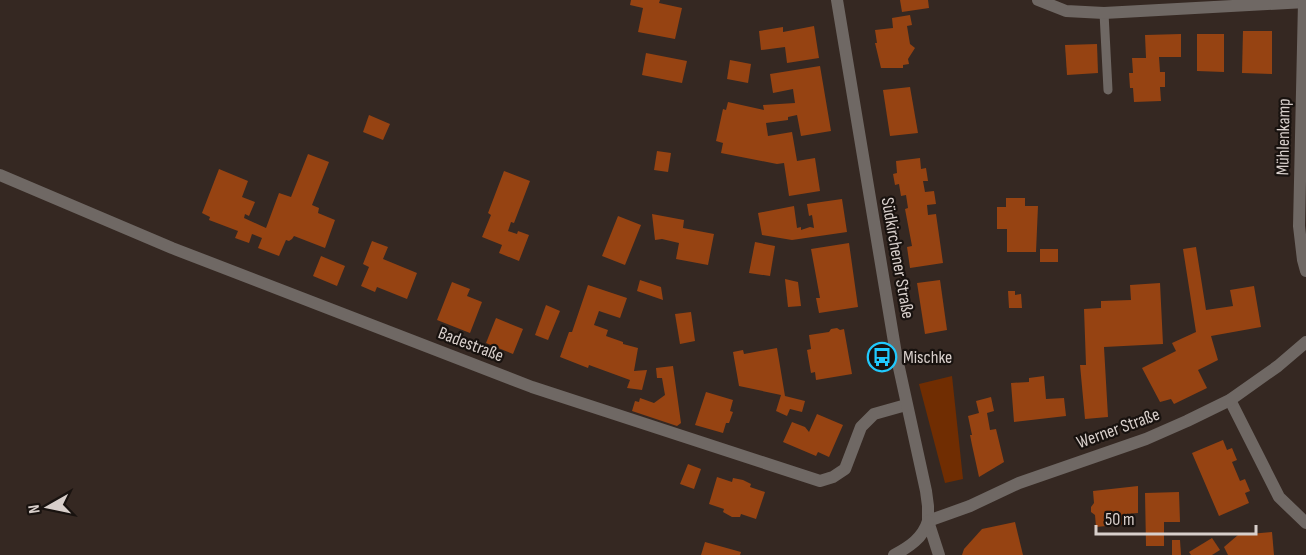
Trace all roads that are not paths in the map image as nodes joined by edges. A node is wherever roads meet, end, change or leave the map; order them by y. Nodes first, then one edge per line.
1 (837, 0) edge
2 (1038, 0) edge
3 (1305, 2) edge
4 (1181, 4) edge
5 (1104, 13) junction
6 (1108, 90) dead end
7 (0, 175) edge
8 (1306, 271) edge
9 (1306, 342) edge
10 (1230, 400) junction
11 (906, 405) junction
12 (928, 521) junction
13 (1306, 523) edge
14 (894, 555) edge
15 (939, 555) edge

1 - 11 street, Südkirchener Straße
2 - 5 street, Mühlenkamp
3 - 4 street, Mühlenkamp
3 - 8 street, Mühlenkamp
4 - 5 street, Mühlenkamp
5 - 6 lane
7 - 11 street, Badestraße
9 - 10 street, Werner Straße
10 - 12 street, Werner Straße
10 - 13 street
11 - 12 street, Südkirchener Straße
12 - 14 street
12 - 15 street, Südkirchener Straße

